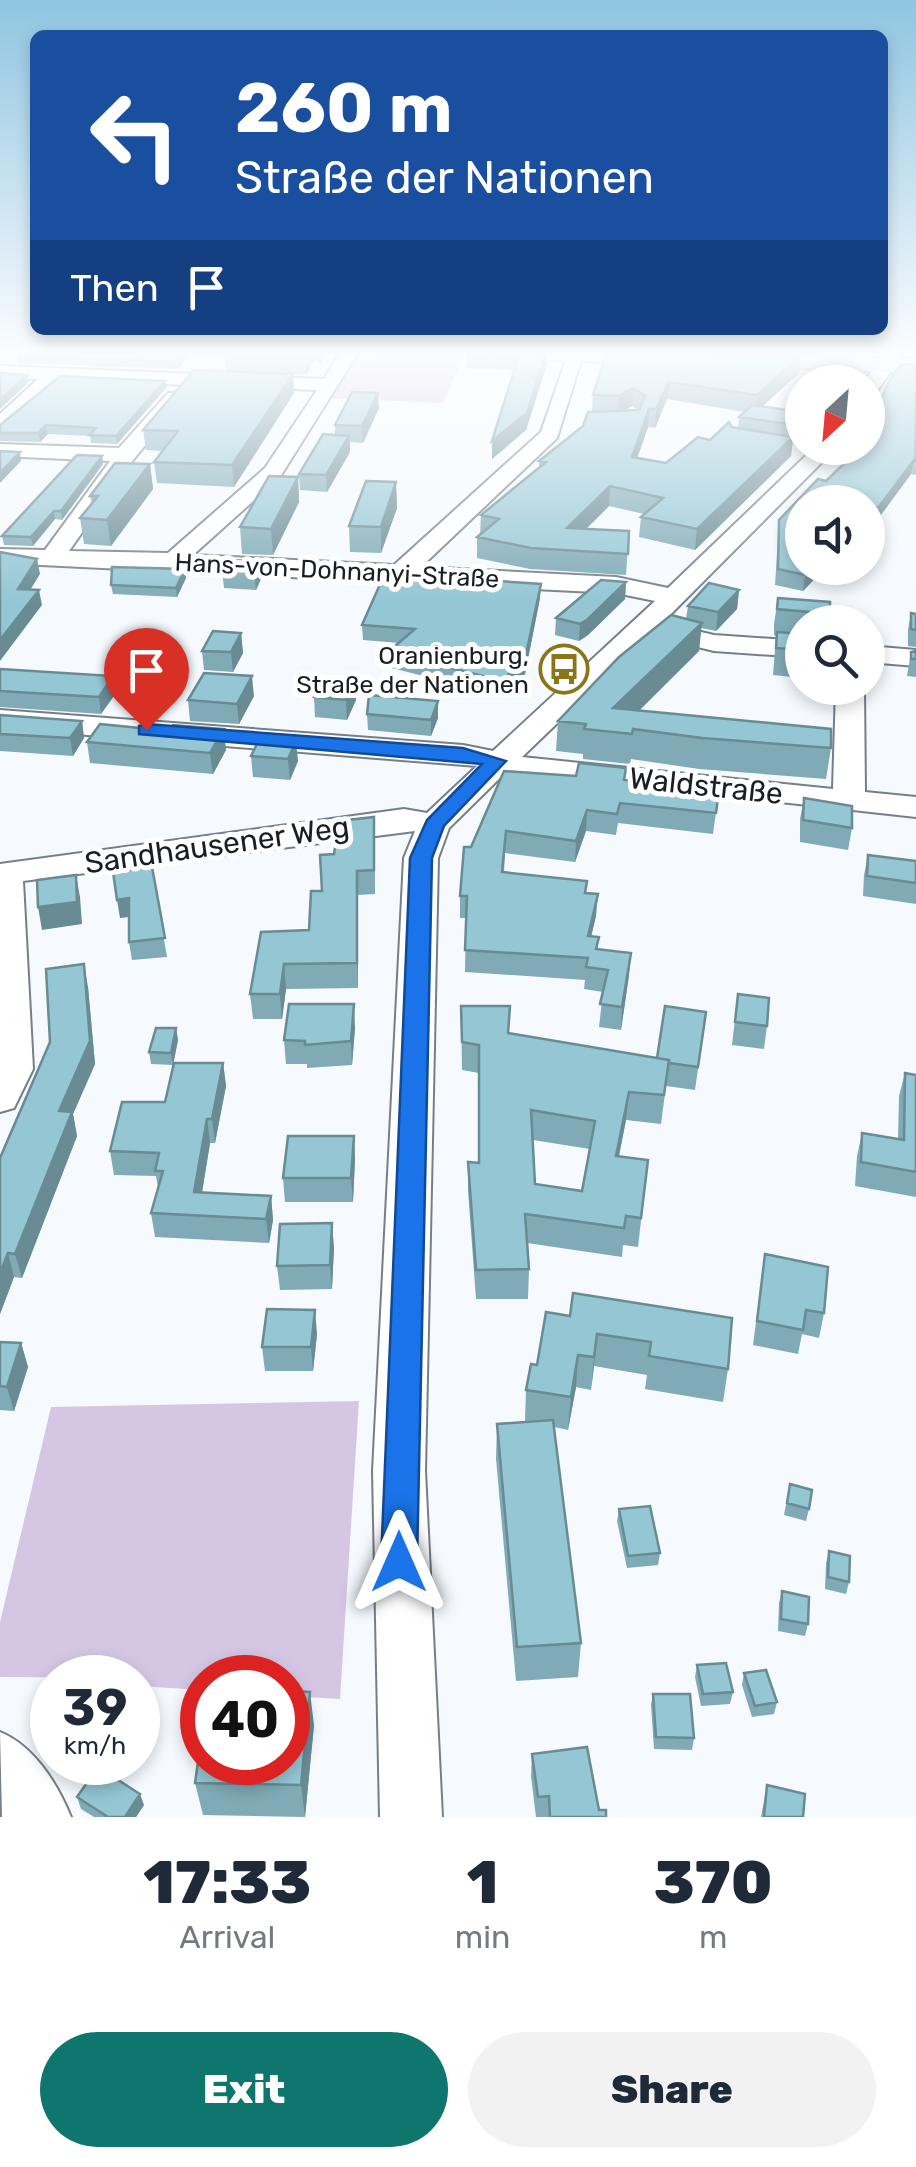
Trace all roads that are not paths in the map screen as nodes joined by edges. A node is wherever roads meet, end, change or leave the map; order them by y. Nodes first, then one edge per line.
1 (142, 436) edge
2 (301, 436) edge
3 (548, 436) edge
4 (0, 450) edge
5 (125, 456) junction
6 (808, 465) edge
7 (0, 556) edge
8 (52, 558) junction
9 (176, 561) junction
10 (400, 572) junction
11 (673, 597) junction
12 (643, 626) junction
13 (785, 648) edge
14 (885, 655) edge
15 (916, 658) edge
16 (850, 705) edge
17 (0, 719) edge
18 (496, 761) junction
19 (850, 801) junction
20 (916, 807) edge
21 (434, 824) junction
22 (3, 874) edge
23 (0, 1098) edge
24 (0, 1762) edge
25 (40, 1817) edge
26 (411, 1817) edge

1 - 5 street
2 - 9 street
3 - 10 street
4 - 5 street
5 - 8 street
6 - 11 street
7 - 8 street, Hans-von-Dohnanyi-Straße
8 - 9 street, Hans-von-Dohnanyi-Straße
9 - 10 street, Hans-von-Dohnanyi-Straße
10 - 11 street, Hans-von-Dohnanyi-Straße
11 - 12 street
12 - 13 street
12 - 18 street
14 - 15 street
16 - 19 street
17 - 18 street, Waldstraße
18 - 19 street, Waldstraße
18 - 21 street
19 - 20 street, Waldstraße
21 - 22 street, Sandhausener Weg
21 - 26 street
22 - 23 street
24 - 25 street

